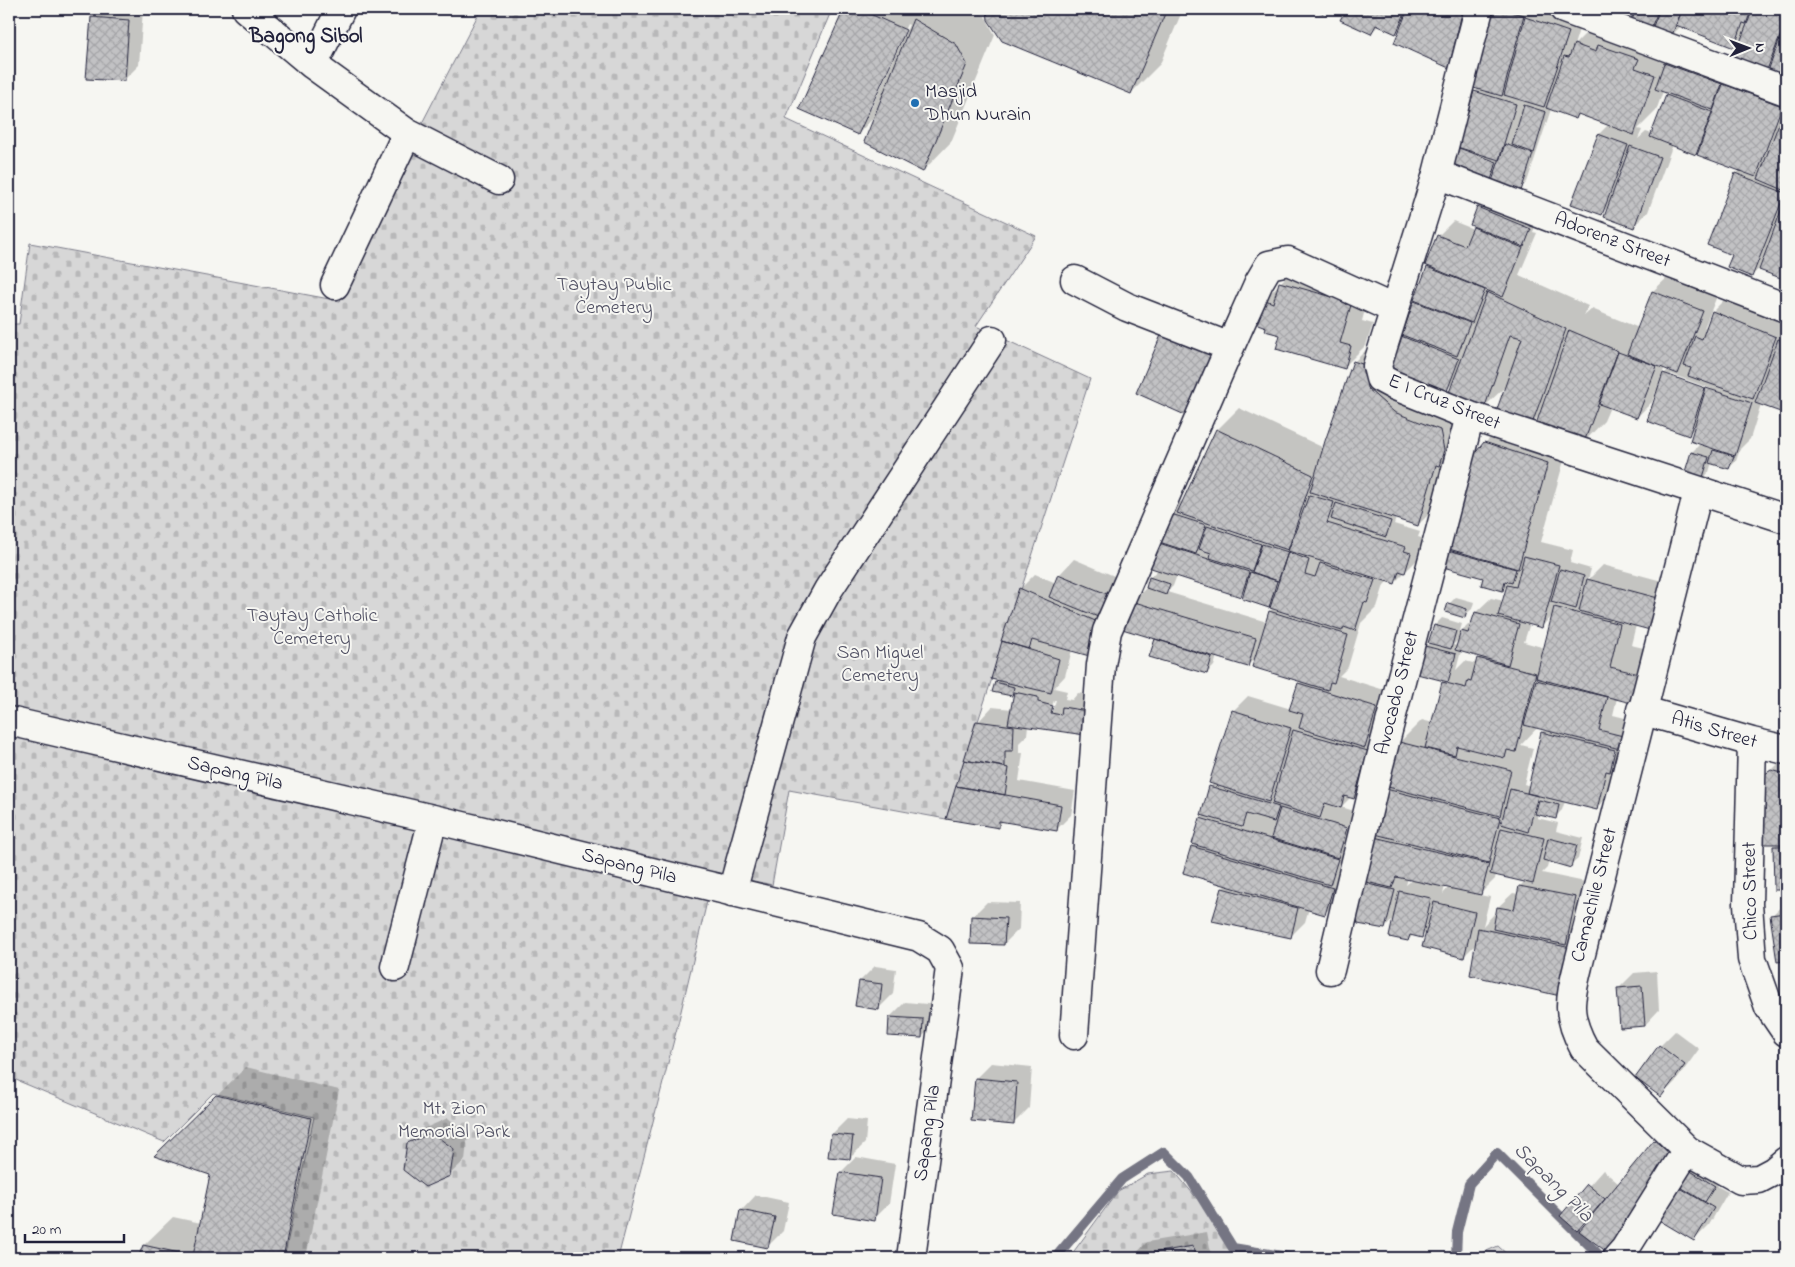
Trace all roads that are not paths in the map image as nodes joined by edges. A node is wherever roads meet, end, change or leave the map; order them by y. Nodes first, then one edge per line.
1 (246, 9) edge
2 (341, 9) edge
3 (1480, 9) edge
4 (1564, 9) edge
5 (313, 65) junction
6 (1786, 90) edge
7 (407, 133) junction
8 (1437, 174) junction
9 (499, 180) dead end
10 (1075, 280) dead end
11 (334, 285) dead end
12 (1786, 308) edge
13 (1394, 309) junction
14 (992, 340) dead end
15 (1230, 347) junction
16 (1470, 416) junction
17 (1698, 492) junction
18 (1786, 519) edge
19 (1641, 710) junction
20 (9, 721) edge
21 (1752, 742) junction
22 (1786, 750) edge
23 (433, 820) junction
24 (732, 892) junction
25 (395, 967) dead end
26 (1330, 970) dead end
27 (1786, 1032) edge
28 (1074, 1035) dead end
29 (1687, 1150) junction
30 (1786, 1162) edge
31 (1621, 1254) edge
32 (911, 1258) edge

1 - 5 street
2 - 5 street
3 - 8 street, E I Cruz Street
4 - 6 street
5 - 7 street
7 - 9 street
7 - 11 street
8 - 12 street, Adorenz Street
8 - 13 street, E I Cruz Street
10 - 15 street
13 - 15 street
13 - 16 street, E I Cruz Street
14 - 24 street
15 - 28 street
16 - 17 street, E I Cruz Street
16 - 26 street, Avocado Street
17 - 18 street, E I Cruz Street
17 - 19 street, Camachile Street
19 - 21 street, Atis Street
19 - 29 street, Camachile Street
20 - 23 street, Sapang Pila
21 - 22 street, Atis Street
21 - 27 street, Chico Street
23 - 24 street, Sapang Pila
23 - 25 street
24 - 32 street, Sapang Pila
29 - 30 street, Camachile Street
29 - 31 street

